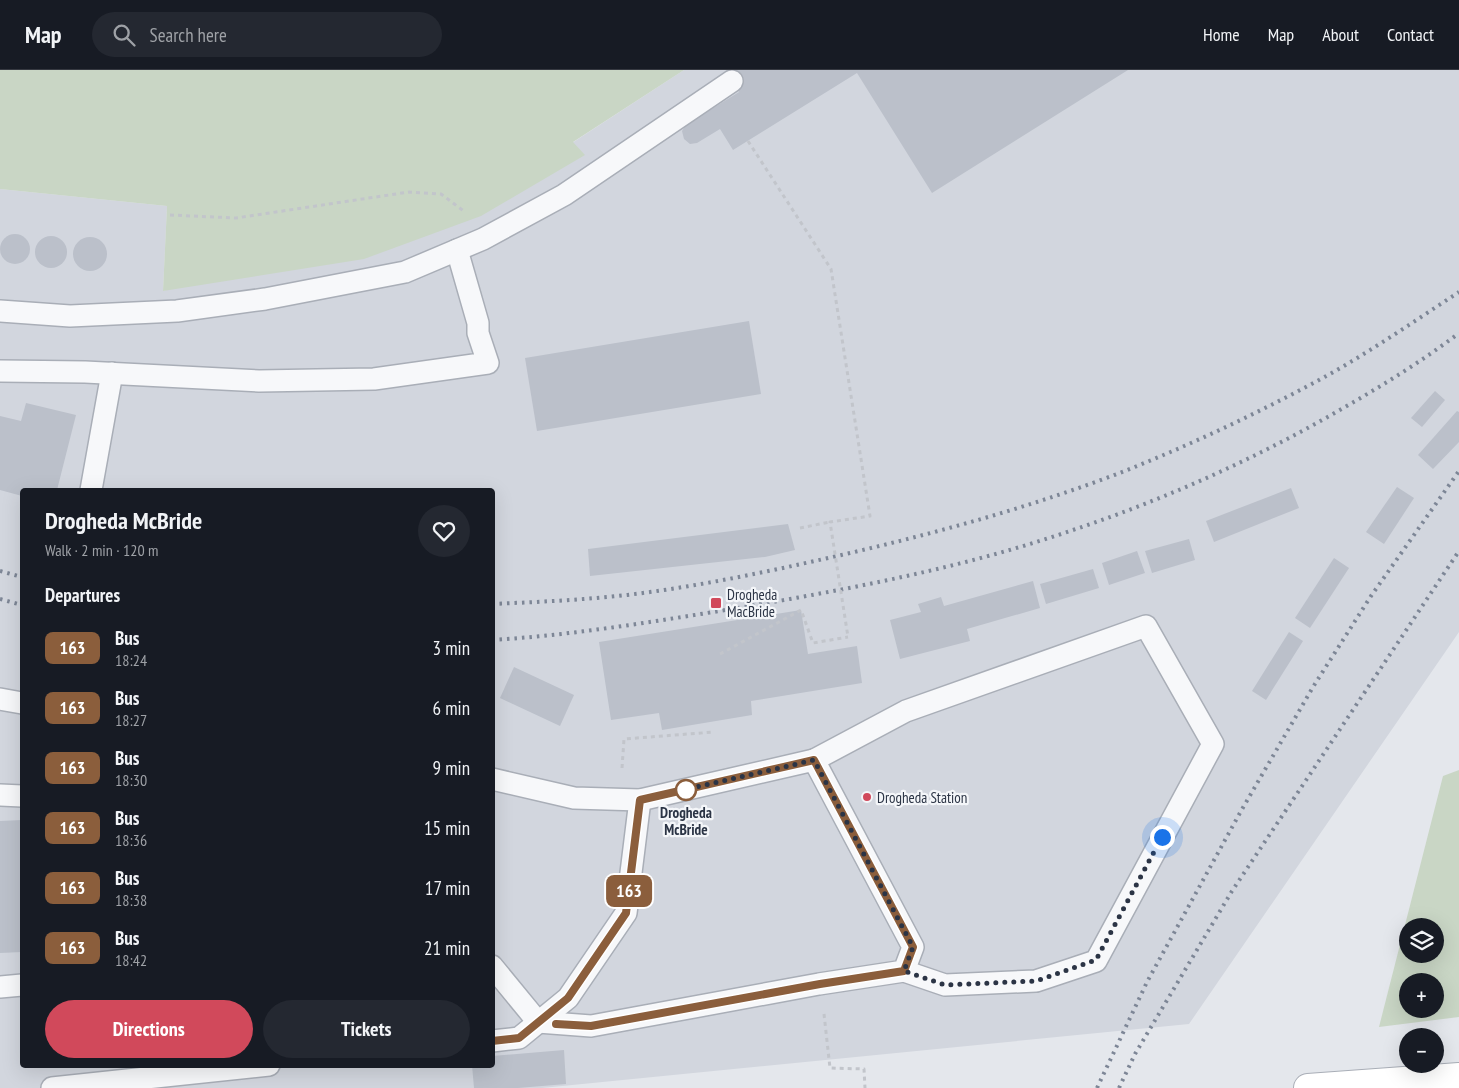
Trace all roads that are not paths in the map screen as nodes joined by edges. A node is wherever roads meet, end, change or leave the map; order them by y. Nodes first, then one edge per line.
1 (732, 81) dead end
2 (457, 250) junction
3 (0, 311) edge
4 (0, 371) edge
5 (112, 373) junction
6 (91, 488) edge
7 (0, 699) edge
8 (20, 703) edge
9 (814, 760) junction
10 (495, 780) edge
11 (0, 795) edge
12 (20, 796) edge
13 (629, 800) junction
14 (495, 970) edge
15 (904, 971) junction
16 (20, 985) edge
17 (0, 987) edge
18 (538, 1022) junction
19 (495, 1041) edge
20 (241, 1068) edge
21 (1459, 1077) edge
22 (52, 1088) edge
23 (1308, 1088) edge

1 - 2 lane
2 - 3 lane
2 - 5 lane
4 - 5 lane
5 - 6 lane
7 - 8 lane
9 - 13 lane
9 - 15 lane
9 - 15 lane
10 - 13 lane
11 - 12 lane
13 - 18 lane
14 - 18 lane
15 - 18 lane
16 - 17 lane
18 - 19 lane
20 - 22 lane
21 - 23 main road

